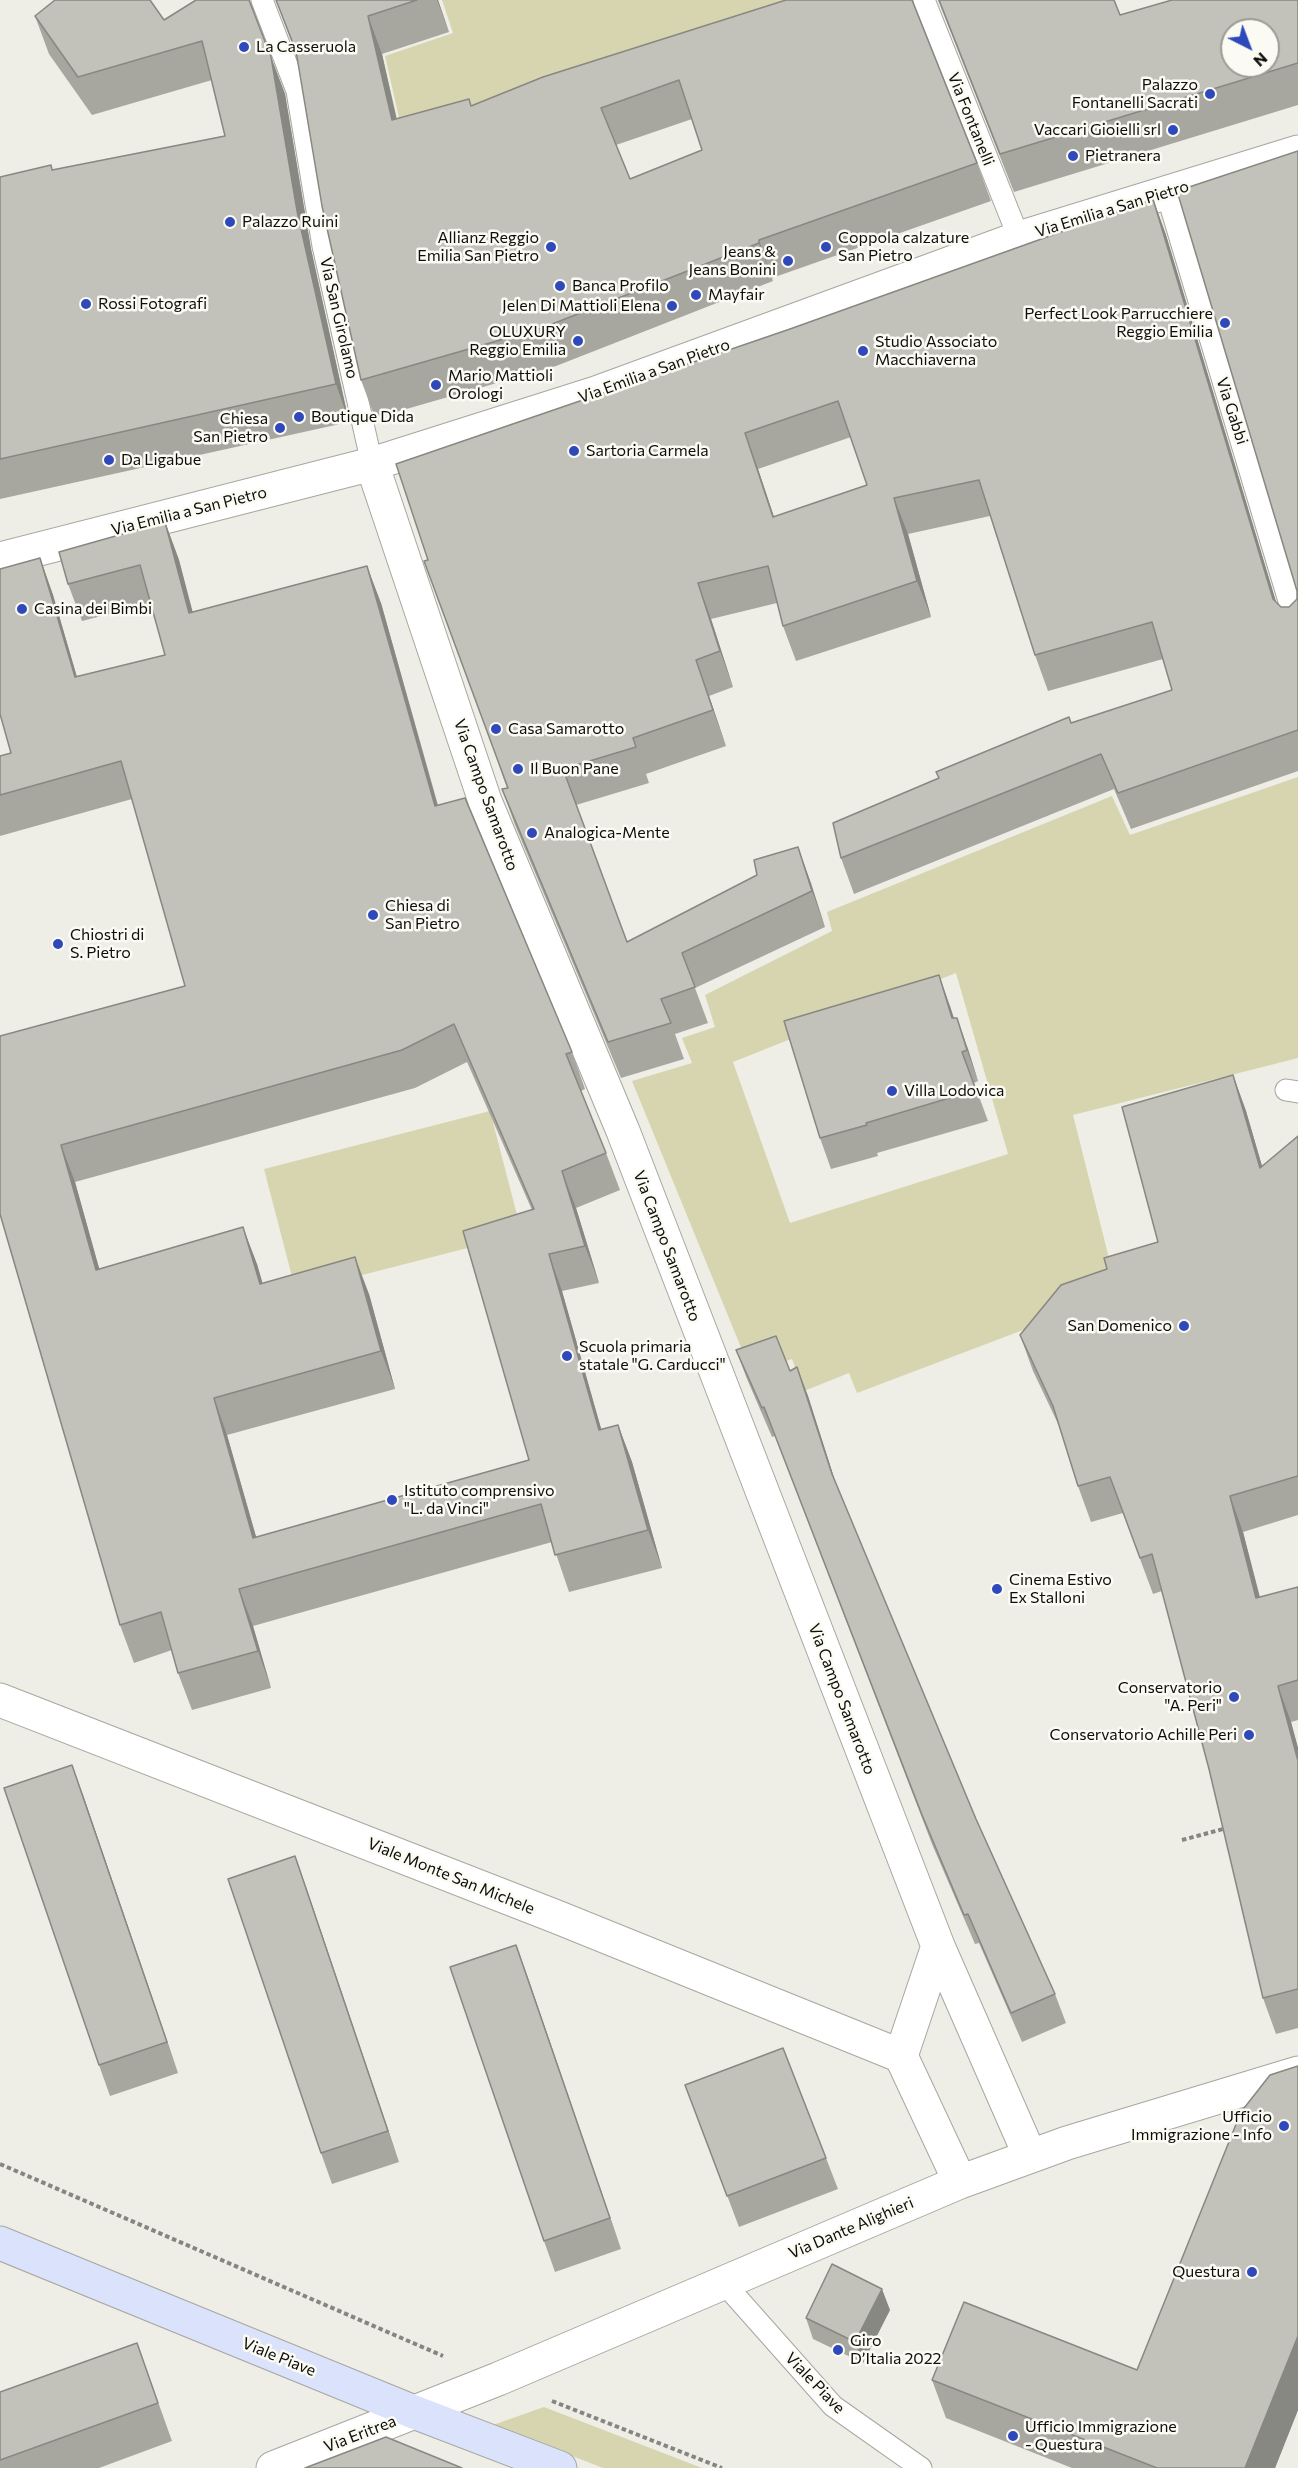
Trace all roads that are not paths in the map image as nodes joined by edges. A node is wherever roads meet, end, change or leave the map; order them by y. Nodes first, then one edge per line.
1 (262, 0) edge
2 (924, 0) edge
3 (1298, 152) edge
4 (1166, 191) junction
5 (1019, 238) junction
6 (372, 464) junction
7 (0, 559) edge
8 (1298, 631) edge
9 (0, 1700) edge
10 (938, 1946) junction
11 (901, 2056) junction
12 (1298, 2073) edge
13 (1030, 2156) junction
14 (960, 2182) junction
15 (0, 2243) edge
16 (723, 2282) junction
17 (414, 2412) junction
18 (273, 2468) edge
19 (560, 2468) edge
20 (921, 2468) edge

1 - 6 lane, Via San Girolamo
2 - 5 lane, Via Fontanelli
3 - 4 street, Via Emilia a San Pietro
4 - 5 street, Via Emilia a San Pietro
4 - 8 lane, Via Gabbi
5 - 6 street, Via Emilia a San Pietro
6 - 7 street, Via Emilia a San Pietro
6 - 10 street, Via Campo Samarotto
9 - 11 street, Viale Monte San Michele
10 - 11 street
10 - 13 street, Via Campo Samarotto
11 - 14 street
12 - 13 street, Via Dante Alighieri
13 - 14 street, Via Dante Alighieri
14 - 16 street, Via Dante Alighieri
15 - 17 main road, Viale Piave
16 - 17 street, Via Dante Alighieri
16 - 20 lane, Viale Piave
17 - 18 street, Via Eritrea
17 - 19 main road, Viale Piave

